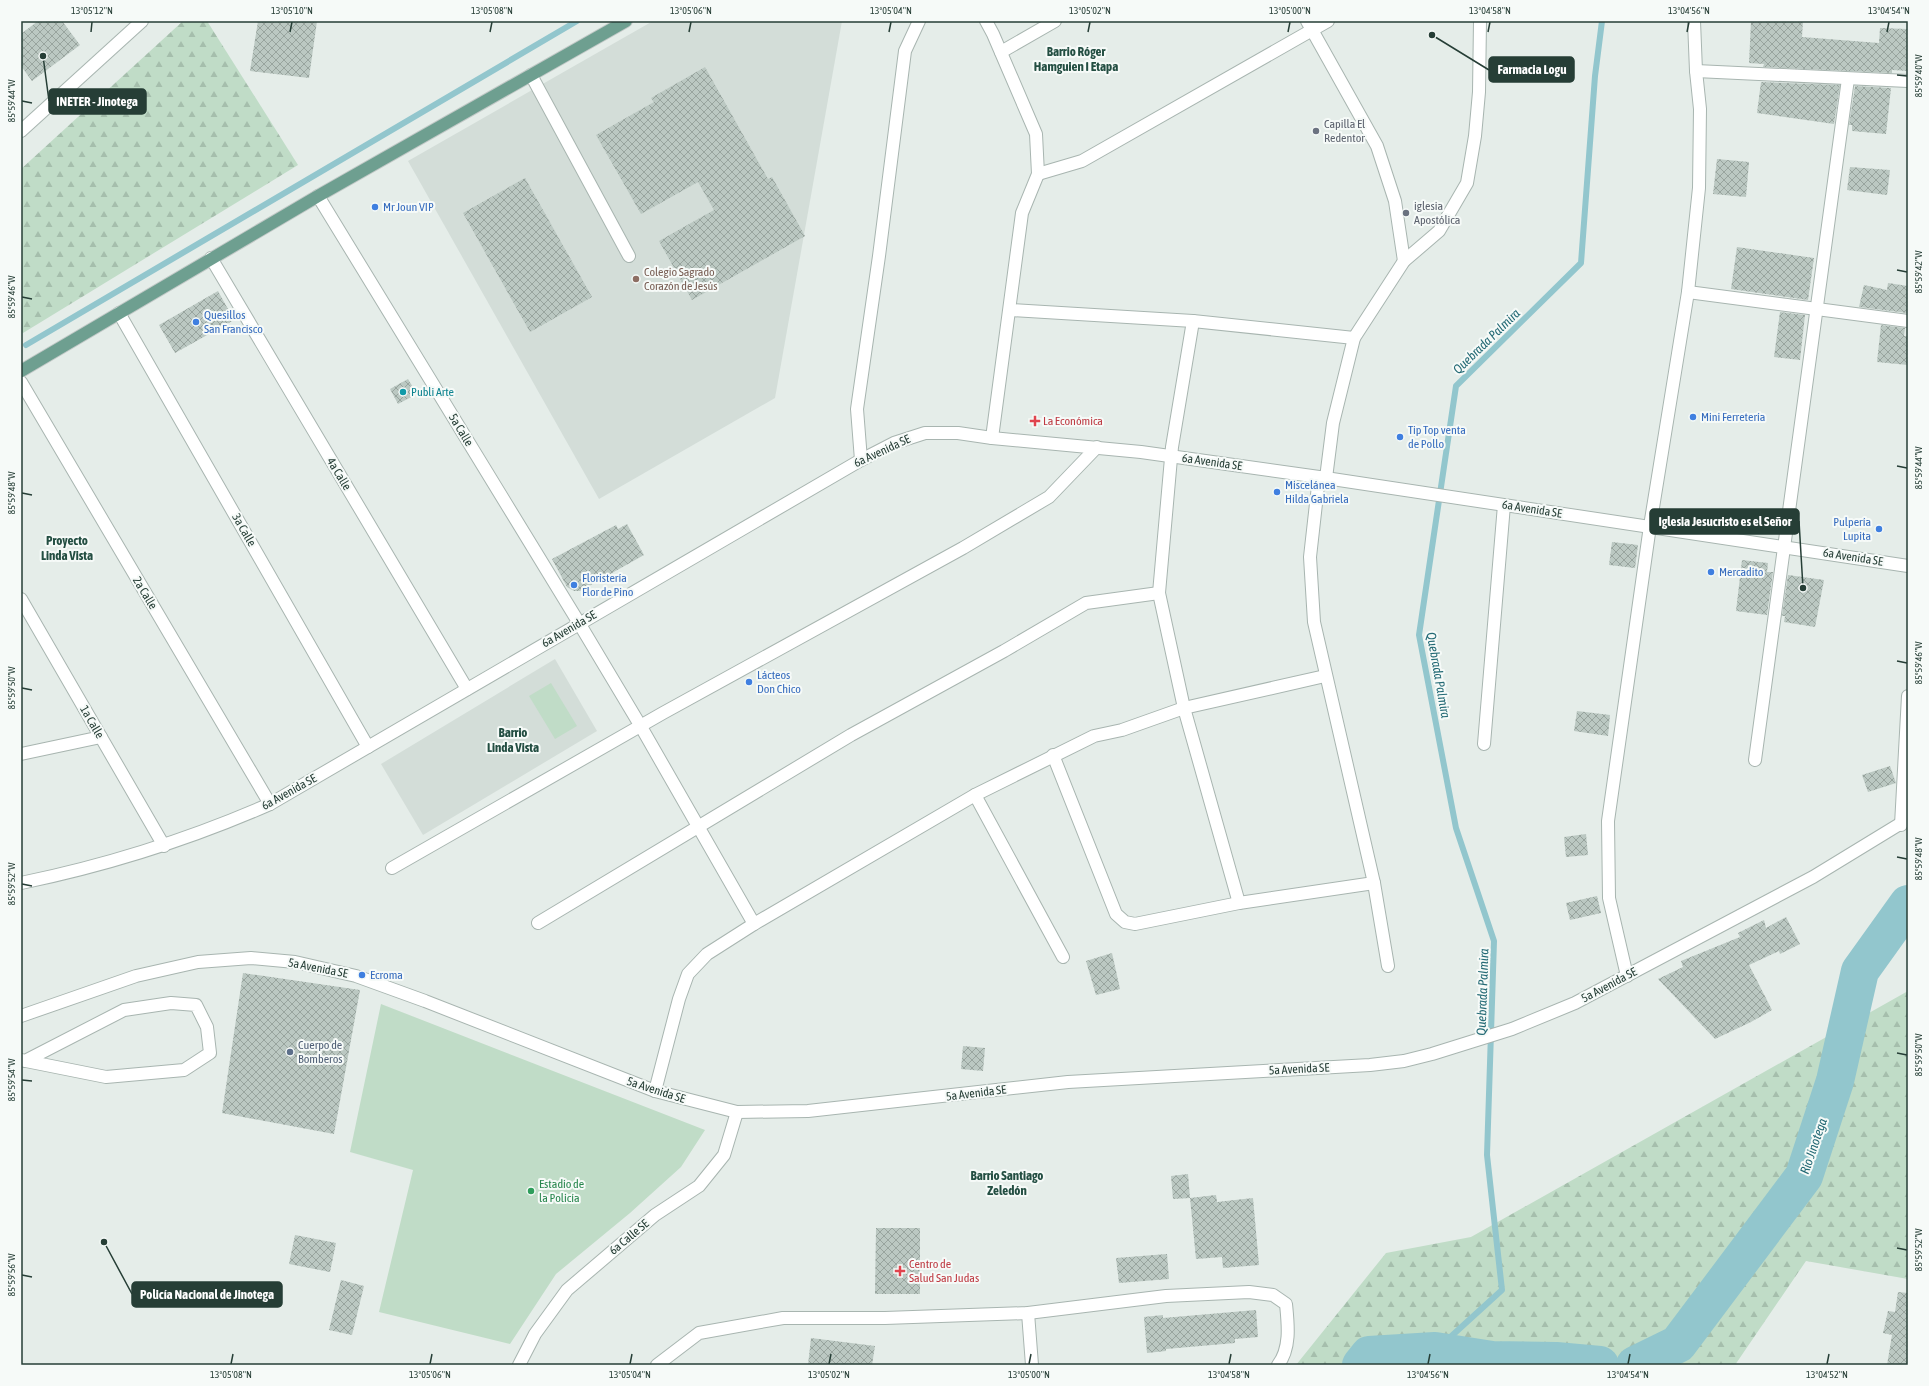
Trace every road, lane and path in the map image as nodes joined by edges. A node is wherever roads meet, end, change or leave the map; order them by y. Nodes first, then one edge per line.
1 (142, 21) edge
2 (626, 21) edge
3 (919, 21) edge
4 (986, 21) edge
5 (1055, 21) edge
6 (1328, 21) edge
7 (1480, 21) edge
8 (1694, 21) edge
9 (1309, 25) edge
10 (1001, 52) junction
11 (1696, 71) junction
12 (531, 75) junction
13 (1848, 79) junction
14 (1908, 81) edge
15 (21, 131) edge
16 (1038, 174) junction
17 (318, 196) junction
18 (629, 256) dead end
19 (211, 258) junction
20 (1404, 261) junction
21 (1688, 292) junction
22 (1817, 309) junction
23 (1010, 310) junction
24 (119, 313) junction
25 (1193, 321) junction
26 (1908, 321) edge
27 (1354, 338) junction
28 (21, 371) edge
29 (21, 382) edge
30 (992, 438) junction
31 (1097, 447) junction
32 (1171, 456) junction
33 (861, 460) junction
34 (1322, 478) junction
35 (1504, 505) junction
36 (1650, 526) junction
37 (1784, 546) junction
38 (1908, 566) edge
39 (1158, 593) junction
40 (22, 604) edge
41 (579, 623) junction
42 (1325, 676) junction
43 (467, 689) junction
44 (1908, 696) edge
45 (1184, 708) junction
46 (640, 725) junction
47 (101, 737) junction
48 (1484, 744) dead end
49 (368, 747) junction
50 (21, 754) edge
51 (1053, 755) junction
52 (1756, 760) dead end
53 (975, 795) junction
54 (270, 804) junction
55 (1905, 822) edge
56 (698, 828) junction
57 (164, 846) junction
58 (392, 868) dead end
59 (21, 883) edge
60 (1374, 883) junction
61 (1239, 903) junction
62 (538, 923) dead end
63 (754, 924) junction
64 (1063, 957) dead end
65 (1388, 966) dead end
66 (1627, 976) junction
67 (21, 1016) edge
68 (23, 1061) edge
69 (655, 1091) junction
70 (736, 1112) junction
71 (1028, 1313) junction
72 (519, 1365) edge
73 (657, 1365) edge
74 (1032, 1365) edge
75 (1278, 1365) edge

1 - 15 street
2 - 12 main road
3 - 33 street
4 - 10 street
5 - 10 street
6 - 9 street
7 - 20 street
8 - 11 street
9 - 16 street
9 - 20 street
10 - 16 street
11 - 13 street
11 - 21 street
12 - 17 main road
12 - 18 street
13 - 14 street
13 - 22 street
16 - 23 street
17 - 19 main road
17 - 41 street, 5a Calle
19 - 24 main road
19 - 43 street, 4a Calle
20 - 27 street
21 - 22 street
21 - 36 street
22 - 26 street
22 - 37 street
23 - 25 street
23 - 30 street
24 - 28 main road
24 - 49 street, 3a Calle
25 - 27 street
25 - 32 street
27 - 34 street
29 - 54 street, 2a Calle
30 - 31 street, 6a Avenida SE
30 - 33 street, 6a Avenida SE
31 - 32 street, 6a Avenida SE
31 - 46 street
32 - 34 street, 6a Avenida SE
32 - 39 street
33 - 41 street, 6a Avenida SE
34 - 35 street, 6a Avenida SE
34 - 42 street
35 - 36 street, 6a Avenida SE
35 - 48 street
36 - 37 street, 6a Avenida SE
36 - 66 street
37 - 38 street, 6a Avenida SE
37 - 52 street
39 - 45 street
39 - 56 street
40 - 47 street, 1a Calle
41 - 43 street, 6a Avenida SE
41 - 46 street, 5a Calle
42 - 45 street
42 - 60 street
43 - 49 street, 6a Avenida SE
44 - 55 street
45 - 51 street
45 - 61 street
46 - 56 street, 5a Calle
46 - 58 street
47 - 50 street
47 - 57 street, 1a Calle
49 - 54 street, 6a Avenida SE
51 - 53 street
51 - 61 street
53 - 63 street
53 - 64 street
54 - 57 street, 6a Avenida SE
55 - 66 street, 5a Avenida SE
56 - 62 street
56 - 63 street, 5a Calle
57 - 59 street, 6a Avenida SE
60 - 61 street
60 - 65 street
63 - 69 street
66 - 70 street, 5a Avenida SE
67 - 69 street, 5a Avenida SE
68 - 68 street
69 - 70 street, 5a Avenida SE
70 - 72 street, 6a Calle SE
71 - 73 street
71 - 74 street
71 - 75 street

